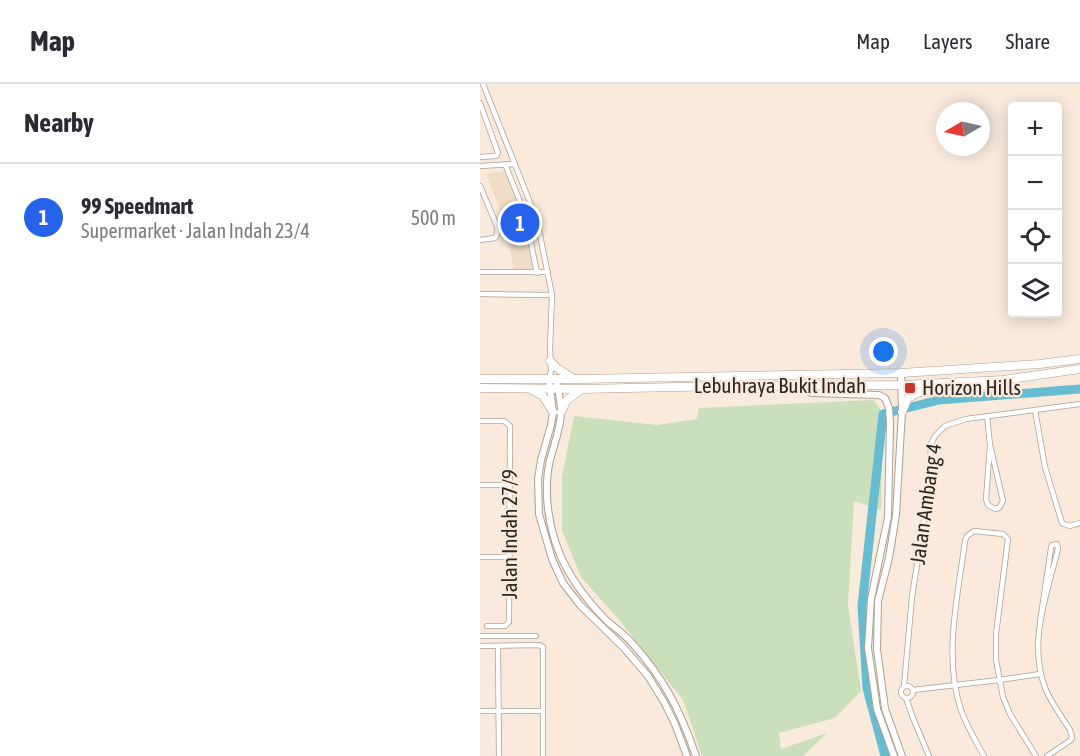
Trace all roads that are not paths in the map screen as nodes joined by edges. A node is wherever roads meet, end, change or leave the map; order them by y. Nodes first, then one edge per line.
1 (483, 84) edge
2 (480, 97) edge
3 (488, 97) junction
4 (480, 103) edge
5 (480, 157) edge
6 (505, 164) junction
7 (515, 164) junction
8 (480, 166) edge
9 (480, 186) edge
10 (480, 240) edge
11 (480, 272) edge
12 (548, 272) junction
13 (537, 273) junction
14 (480, 294) edge
15 (552, 294) junction
16 (1080, 359) edge
17 (550, 360) junction
18 (1080, 369) edge
19 (901, 373) junction
20 (480, 379) edge
21 (553, 380) junction
22 (574, 380) junction
23 (1003, 380) junction
24 (902, 385) junction
25 (795, 386) junction
26 (480, 388) edge
27 (527, 388) junction
28 (554, 389) junction
29 (581, 389) junction
30 (1080, 404) edge
31 (1035, 410) junction
32 (557, 412) junction
33 (902, 412) junction
34 (987, 416) junction
35 (480, 421) edge
36 (990, 445) junction
37 (480, 485) edge
38 (510, 485) junction
39 (1080, 523) edge
40 (480, 557) edge
41 (510, 557) junction
42 (1040, 622) junction
43 (487, 626) dead end
44 (480, 636) edge
45 (536, 636) dead end
46 (480, 646) edge
47 (498, 646) junction
48 (1040, 674) junction
49 (999, 680) junction
50 (955, 685) junction
51 (904, 686) junction
52 (913, 690) junction
53 (906, 698) junction
54 (480, 711) edge
55 (500, 711) junction
56 (543, 711) junction
57 (499, 756) edge
58 (543, 756) edge
59 (687, 756) edge
60 (696, 756) edge
61 (894, 756) edge
62 (902, 756) edge
63 (929, 756) edge
64 (984, 756) edge
65 (1036, 756) edge
66 (1047, 756) edge

1 - 3 street
2 - 3 street
3 - 7 street
4 - 5 street
6 - 7 street
6 - 8 street
6 - 13 street
7 - 12 street
9 - 10 street
11 - 13 street
12 - 13 street
12 - 15 street
14 - 15 street
15 - 17 street
16 - 19 highway, Lebuhraya Bukit Indah
17 - 21 street
17 - 22 highway
18 - 23 highway, Lebuhraya Bukit Indah
19 - 22 highway, Lebuhraya Bukit Indah
19 - 24 street
20 - 21 highway, Lebuhraya Bukit Indah
21 - 22 highway, Lebuhraya Bukit Indah
21 - 28 street
23 - 24 highway, Lebuhraya Bukit Indah
23 - 33 highway
24 - 25 highway, Lebuhraya Bukit Indah
24 - 33 street
25 - 29 highway, Lebuhraya Bukit Indah
25 - 61 street
26 - 27 highway, Lebuhraya Bukit Indah
27 - 28 highway, Lebuhraya Bukit Indah
27 - 32 highway
28 - 29 highway, Lebuhraya Bukit Indah
28 - 32 street
29 - 32 highway
30 - 31 street, Jalan Ambang 4
31 - 34 street, Jalan Ambang 4
31 - 39 street
32 - 59 street
32 - 60 street
33 - 62 street
34 - 36 street
34 - 51 street, Jalan Ambang 4
35 - 38 street, Jalan Indah 27/9
36 - 36 street
37 - 38 street
38 - 41 street, Jalan Indah 27/9
40 - 41 street
41 - 43 street, Jalan Indah 27/9
42 - 42 street
42 - 48 street
44 - 45 street
46 - 47 street
47 - 55 street
47 - 56 street
48 - 49 street
48 - 66 street
49 - 50 street
49 - 50 street
49 - 65 street
50 - 52 street
50 - 64 street
51 - 52 street
51 - 53 street
52 - 53 street
53 - 63 street
54 - 55 street
55 - 56 street
55 - 57 street
56 - 58 street

